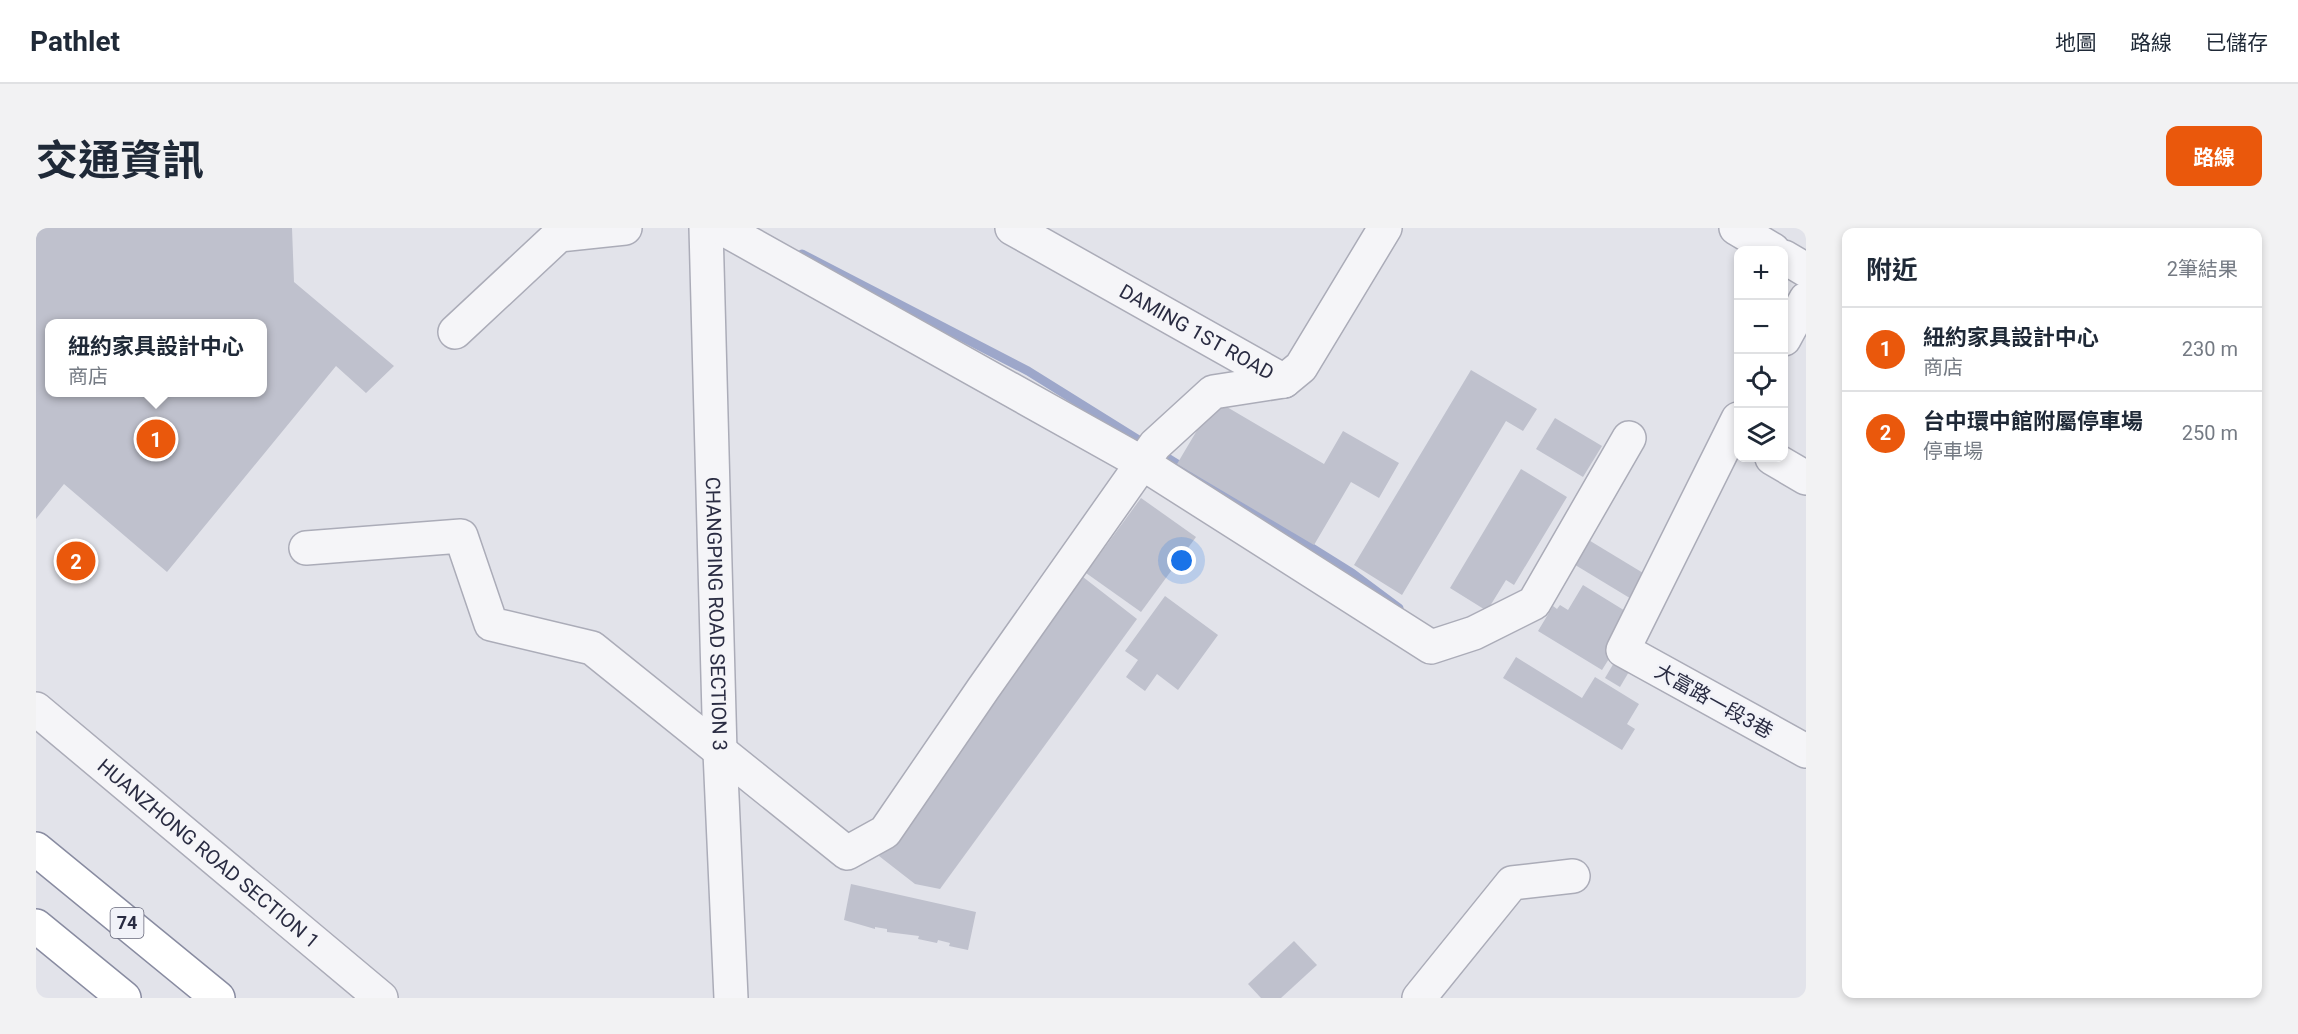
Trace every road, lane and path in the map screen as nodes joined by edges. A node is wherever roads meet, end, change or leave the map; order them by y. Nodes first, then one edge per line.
1 (625, 228) edge
2 (706, 228) edge
3 (722, 228) edge
4 (1012, 228) edge
5 (1736, 228) edge
6 (1383, 229) edge
7 (1766, 246) edge
8 (1788, 259) edge
9 (1806, 270) edge
10 (1806, 299) edge
11 (455, 332) dead end
12 (1788, 332) edge
13 (1284, 381) junction
14 (1734, 434) edge
15 (1629, 438) dead end
16 (1779, 462) edge
17 (1142, 463) junction
18 (1806, 478) edge
19 (306, 549) dead end
20 (36, 709) edge
21 (1806, 751) edge
22 (720, 752) junction
23 (39, 851) edge
24 (1573, 876) dead end
25 (36, 926) edge
26 (124, 998) edge
27 (218, 998) edge
28 (381, 998) edge
29 (731, 998) edge
30 (1419, 998) edge

1 - 11 street
2 - 22 street, CHANGPING ROAD SECTION 3
3 - 17 street
4 - 13 street, DAMING 1ST ROAD
5 - 7 street
6 - 13 street, DAMING 1ST ROAD
8 - 9 street
10 - 12 street
13 - 17 street
14 - 21 street, 大富路一段3巷
15 - 17 street
16 - 18 street
17 - 22 street
19 - 22 street
20 - 28 street, HUANZHONG ROAD SECTION 1
22 - 29 street, CHANGPING ROAD SECTION 3
23 - 27 highway, 74
24 - 30 street
25 - 26 highway

